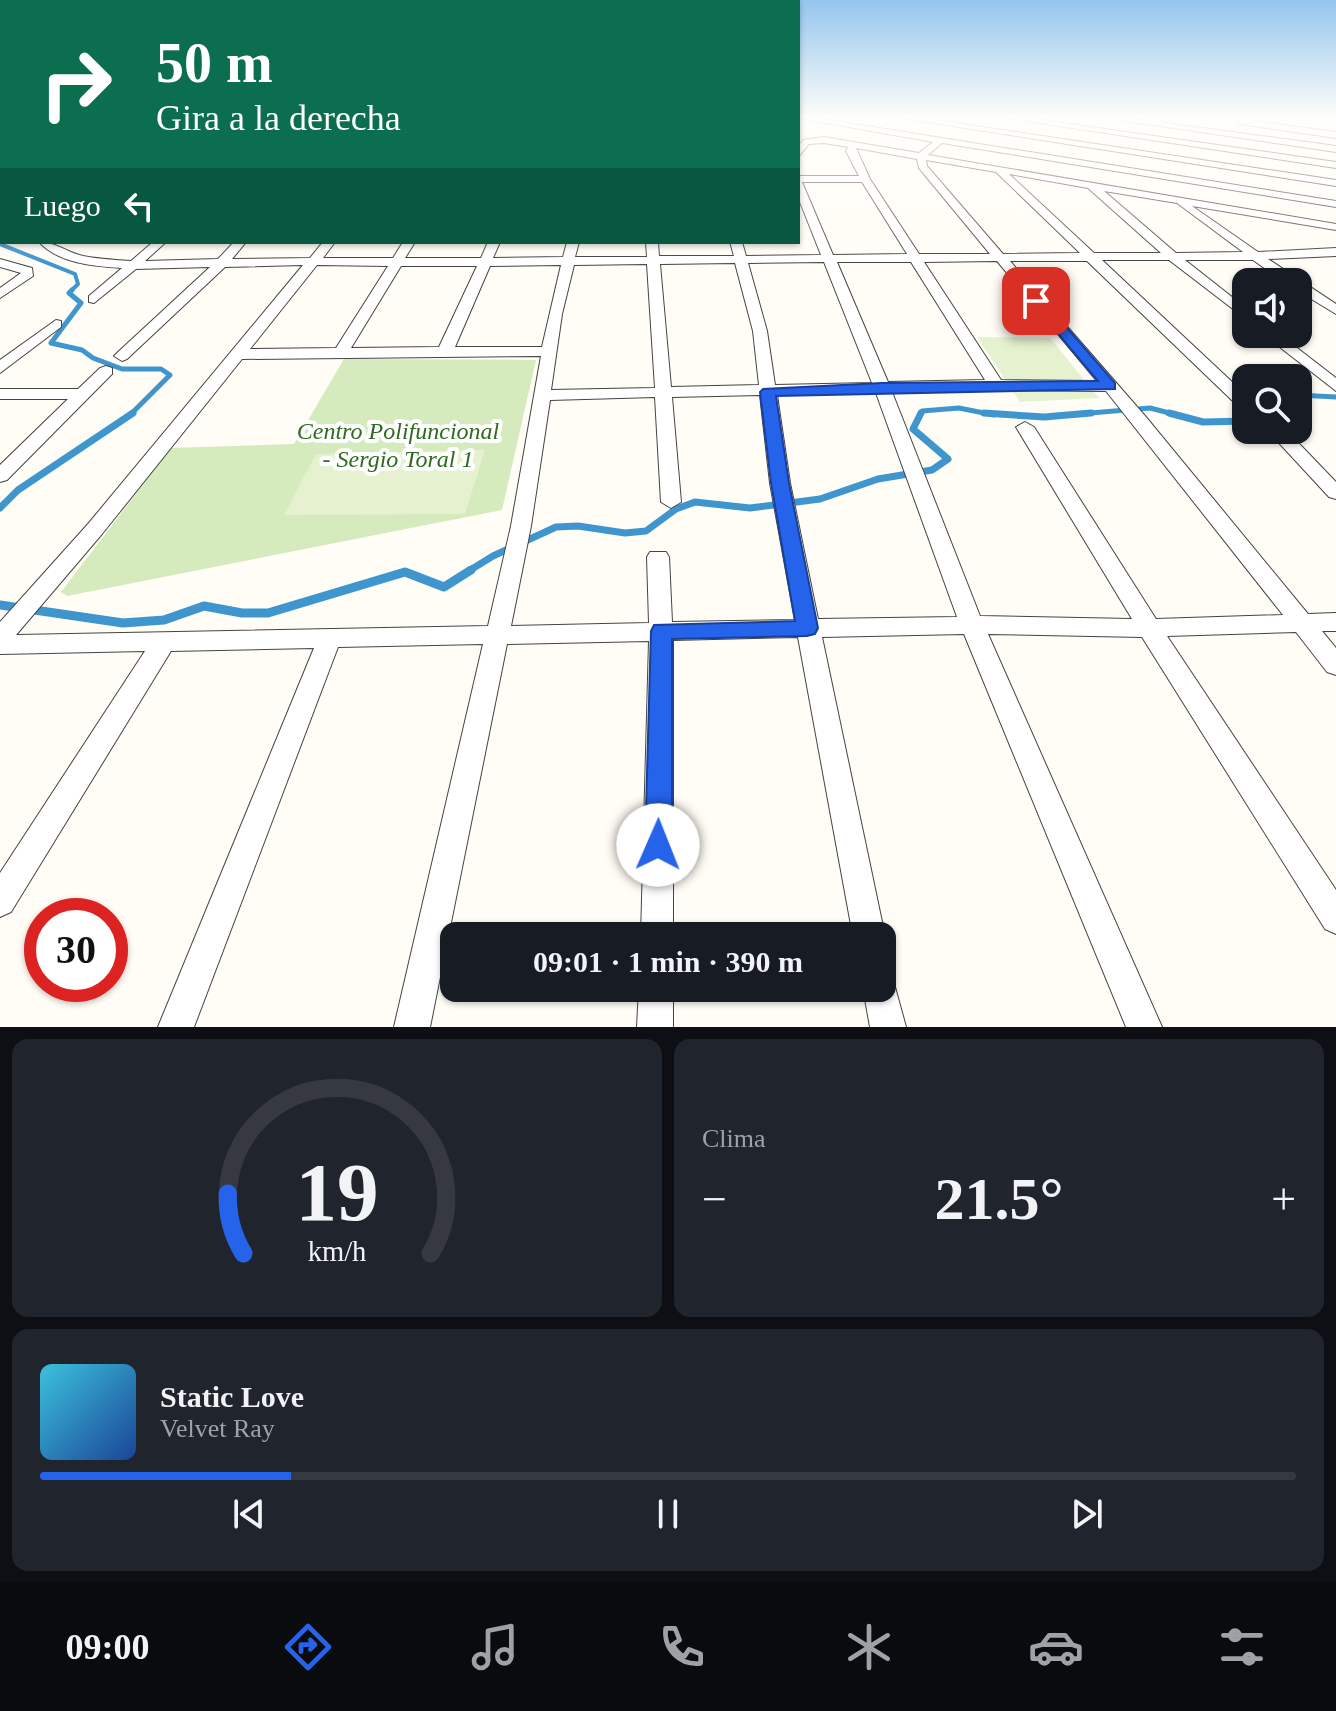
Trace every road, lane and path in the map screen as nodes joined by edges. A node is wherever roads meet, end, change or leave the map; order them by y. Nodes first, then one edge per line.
1 (858, 166) edge
2 (922, 166) edge
3 (976, 166) edge
4 (1105, 166) edge
5 (1196, 166) edge
6 (1221, 166) edge
7 (999, 170) junction
8 (865, 179) junction
9 (800, 181) edge
10 (1202, 181) junction
11 (1336, 183) edge
12 (1090, 184) junction
13 (800, 186) edge
14 (1177, 200) junction
15 (1336, 204) edge
16 (1282, 218) junction
17 (1336, 227) edge
18 (47, 244) edge
19 (157, 244) edge
20 (238, 244) edge
21 (327, 244) edge
22 (408, 244) edge
23 (493, 244) edge
24 (572, 244) edge
25 (652, 244) edge
26 (736, 244) edge
27 (1335, 253) edge
28 (1172, 256) junction
29 (1254, 256) junction
30 (826, 258) junction
31 (1000, 258) junction
32 (1089, 258) junction
33 (916, 259) junction
34 (314, 260) junction
35 (568, 260) junction
36 (652, 260) junction
37 (740, 260) junction
38 (396, 262) junction
39 (486, 262) junction
40 (0, 263) edge
41 (222, 263) junction
42 (132, 264) junction
43 (1272, 268) edge
44 (0, 294) edge
45 (1312, 294) edge
46 (94, 299) dead end
47 (1232, 304) edge
48 (1336, 310) edge
49 (56, 324) dead end
50 (1288, 348) edge
51 (548, 351) junction
52 (445, 352) junction
53 (341, 353) junction
54 (235, 354) junction
55 (122, 356) dead end
56 (0, 368) edge
57 (106, 371) dead end
58 (996, 385) junction
59 (1110, 386) junction
60 (1336, 386) edge
61 (882, 387) junction
62 (1232, 391) edge
63 (768, 392) junction
64 (661, 393) junction
65 (0, 394) edge
66 (84, 394) junction
67 (541, 395) junction
68 (1025, 427) dead end
69 (1289, 444) edge
70 (0, 476) edge
71 (1336, 493) edge
72 (671, 502) dead end
73 (658, 557) dead end
74 (1300, 622) junction
75 (1336, 622) edge
76 (972, 625) junction
77 (807, 628) junction
78 (1149, 628) junction
79 (661, 631) junction
80 (498, 634) junction
81 (2, 639) edge
82 (165, 640) junction
83 (329, 640) junction
84 (1336, 665) edge
85 (0, 901) edge
86 (1336, 918) edge
87 (657, 922) edge
88 (866, 922) edge
89 (656, 1002) edge
90 (883, 1002) edge
91 (176, 1027) edge
92 (412, 1027) edge
93 (655, 1027) edge
94 (888, 1027) edge
95 (1144, 1027) edge

1 - 8 street
2 - 31 street
3 - 7 street
4 - 10 street
5 - 10 street
6 - 11 street
7 - 12 street
7 - 32 street
8 - 9 street
8 - 33 street
10 - 15 street
12 - 14 street
12 - 28 street
13 - 30 street
14 - 16 street
14 - 29 street
16 - 17 street
16 - 27 street
18 - 42 street
19 - 42 street
20 - 41 street
21 - 34 street
22 - 38 street
23 - 39 street
24 - 35 street
25 - 36 street
26 - 37 street
27 - 29 street
28 - 29 street
28 - 32 street
28 - 47 street
29 - 43 street
30 - 33 street
30 - 37 street
30 - 61 street
31 - 32 street
31 - 33 street
31 - 59 street
32 - 62 street
33 - 58 street
34 - 38 street
34 - 41 street
34 - 54 street
35 - 36 street
35 - 39 street
35 - 51 street
36 - 37 street
36 - 64 street
37 - 63 street
38 - 39 street
38 - 53 street
39 - 52 street
40 - 44 street
41 - 42 street
41 - 55 street
42 - 46 street
45 - 48 street
49 - 56 street
50 - 60 street
51 - 52 street
51 - 67 street
52 - 53 street
53 - 54 street
54 - 81 street
57 - 66 street
58 - 59 street
58 - 61 street
59 - 74 street
61 - 63 street
61 - 76 street
63 - 64 street
63 - 77 street
64 - 67 street
64 - 72 street
65 - 66 street
66 - 70 street
67 - 80 street
68 - 78 street
69 - 71 street
73 - 79 street
74 - 75 street
74 - 78 street
74 - 84 street
76 - 77 street
76 - 78 street
76 - 95 street
77 - 79 street
77 - 88 street
78 - 86 street
79 - 80 street
79 - 87 street
80 - 83 street
80 - 92 street
81 - 82 street
82 - 83 street
82 - 85 street
83 - 91 street
89 - 93 street
90 - 94 street

